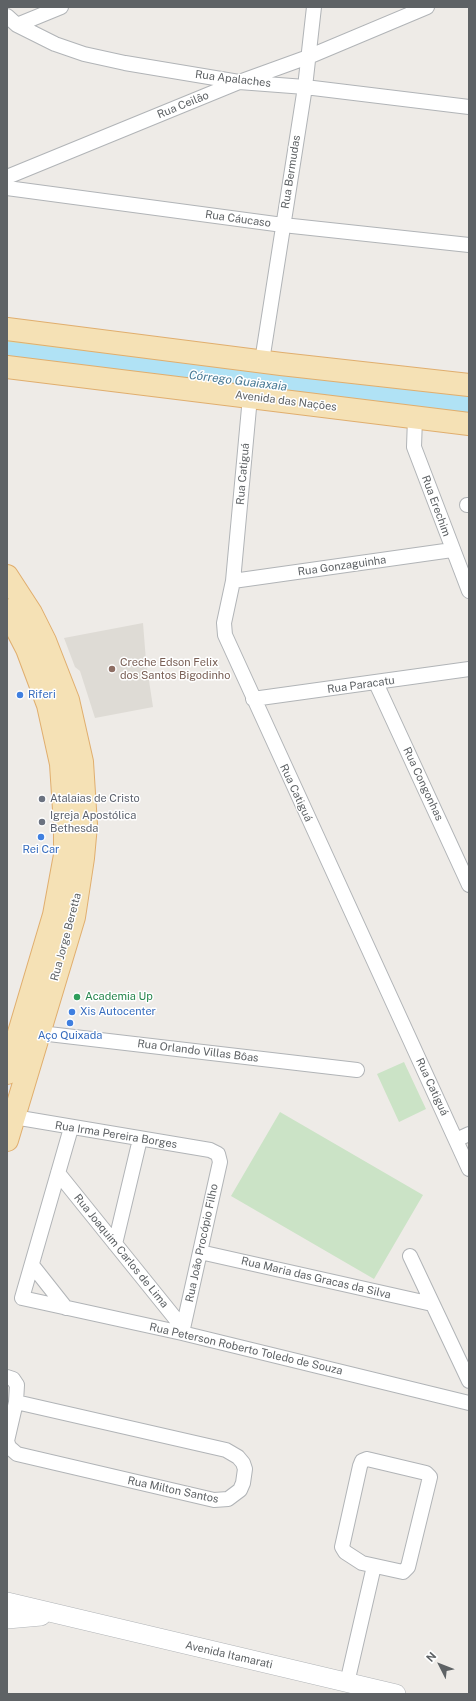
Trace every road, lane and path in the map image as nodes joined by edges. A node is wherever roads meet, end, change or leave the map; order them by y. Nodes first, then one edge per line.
1 (61, 7) edge
2 (314, 7) edge
3 (427, 7) edge
4 (12, 21) edge
5 (308, 57) junction
6 (239, 82) junction
7 (305, 87) junction
8 (469, 107) edge
9 (7, 177) edge
10 (7, 188) edge
11 (283, 224) junction
12 (469, 245) edge
13 (7, 329) edge
14 (262, 361) junction
15 (7, 367) edge
16 (469, 385) edge
17 (250, 396) junction
18 (415, 418) junction
19 (469, 424) edge
20 (452, 550) junction
21 (7, 576) edge
22 (233, 581) junction
23 (469, 591) edge
24 (7, 610) edge
25 (469, 669) edge
26 (376, 683) junction
27 (253, 699) junction
28 (469, 884) edge
29 (40, 1032) junction
30 (357, 1070) dead end
31 (7, 1073) edge
32 (14, 1117) junction
33 (71, 1128) junction
34 (469, 1134) edge
35 (140, 1139) junction
36 (7, 1140) edge
37 (456, 1140) junction
38 (218, 1154) joint
39 (469, 1169) edge
40 (58, 1173) junction
41 (115, 1244) junction
42 (200, 1252) junction
43 (410, 1256) dead end
44 (32, 1265) junction
45 (432, 1304) junction
46 (66, 1308) junction
47 (182, 1331) junction
48 (7, 1377) edge
49 (469, 1381) edge
50 (16, 1402) junction
51 (469, 1403) edge
52 (374, 1566) junction
53 (7, 1602) edge
54 (62, 1615) junction
55 (7, 1619) edge
56 (346, 1683) junction
57 (396, 1694) edge

1 - 4 street
2 - 5 street, Rua Bermudas
3 - 5 street, Rua Ceilão
4 - 6 street, Rua Apalaches
5 - 6 street, Rua Ceilão
5 - 7 street, Rua Bermudas
6 - 7 street, Rua Apalaches
6 - 9 street, Rua Ceilão
7 - 8 street, Rua Apalaches
7 - 11 street, Rua Bermudas
10 - 11 street, Rua Cáucaso
11 - 12 street, Rua Cáucaso
11 - 14 street, Rua Bermudas
13 - 14 main road
14 - 16 main road
15 - 17 main road, Avenida das Nações
17 - 18 main road, Avenida das Nações
17 - 22 street, Rua Catiguá
18 - 19 main road, Avenida das Nações
18 - 20 street, Rua Erechim
20 - 22 street, Rua Gonzaguinha
20 - 23 street, Rua Erechim
21 - 29 main road, Rua Jorge Beretta
22 - 27 street, Rua Catiguá
24 - 31 main road, Rua Jorge Beretta
25 - 26 street, Rua Paracatu
26 - 27 street, Rua Paracatu
26 - 28 street, Rua Congonhas
27 - 37 street, Rua Catiguá
29 - 30 street, Rua Orlando Villas Bôas
29 - 32 main road, Rua Jorge Beretta
32 - 33 street, Rua Irma Pereira Borges
32 - 36 main road, Rua Jorge Beretta
33 - 35 street, Rua Irma Pereira Borges
33 - 40 street
34 - 37 street
35 - 38 street, Rua Irma Pereira Borges
35 - 41 street
37 - 39 street, Rua Catiguá
38 - 42 street, Rua João Procópio Filho
40 - 41 street, Rua Joaquim Carlos de Lima
40 - 44 street
41 - 47 street, Rua Joaquim Carlos de Lima
42 - 45 street, Rua Maria das Gracas da Silva
42 - 47 street, Rua João Procópio Filho
43 - 45 street
44 - 46 street
44 - 46 street, Rua Peterson Roberto Toledo de Souza
45 - 49 street
46 - 47 street, Rua Peterson Roberto Toledo de Souza
47 - 51 street, Rua Peterson Roberto Toledo de Souza
48 - 50 street, Rua Milton Santos
50 - 50 street, Rua Milton Santos
52 - 52 street
52 - 56 street
53 - 54 main road, Avenida Itamarati
54 - 55 main road, Avenida Itamarati
54 - 56 main road, Avenida Itamarati
56 - 57 main road, Avenida Itamarati

